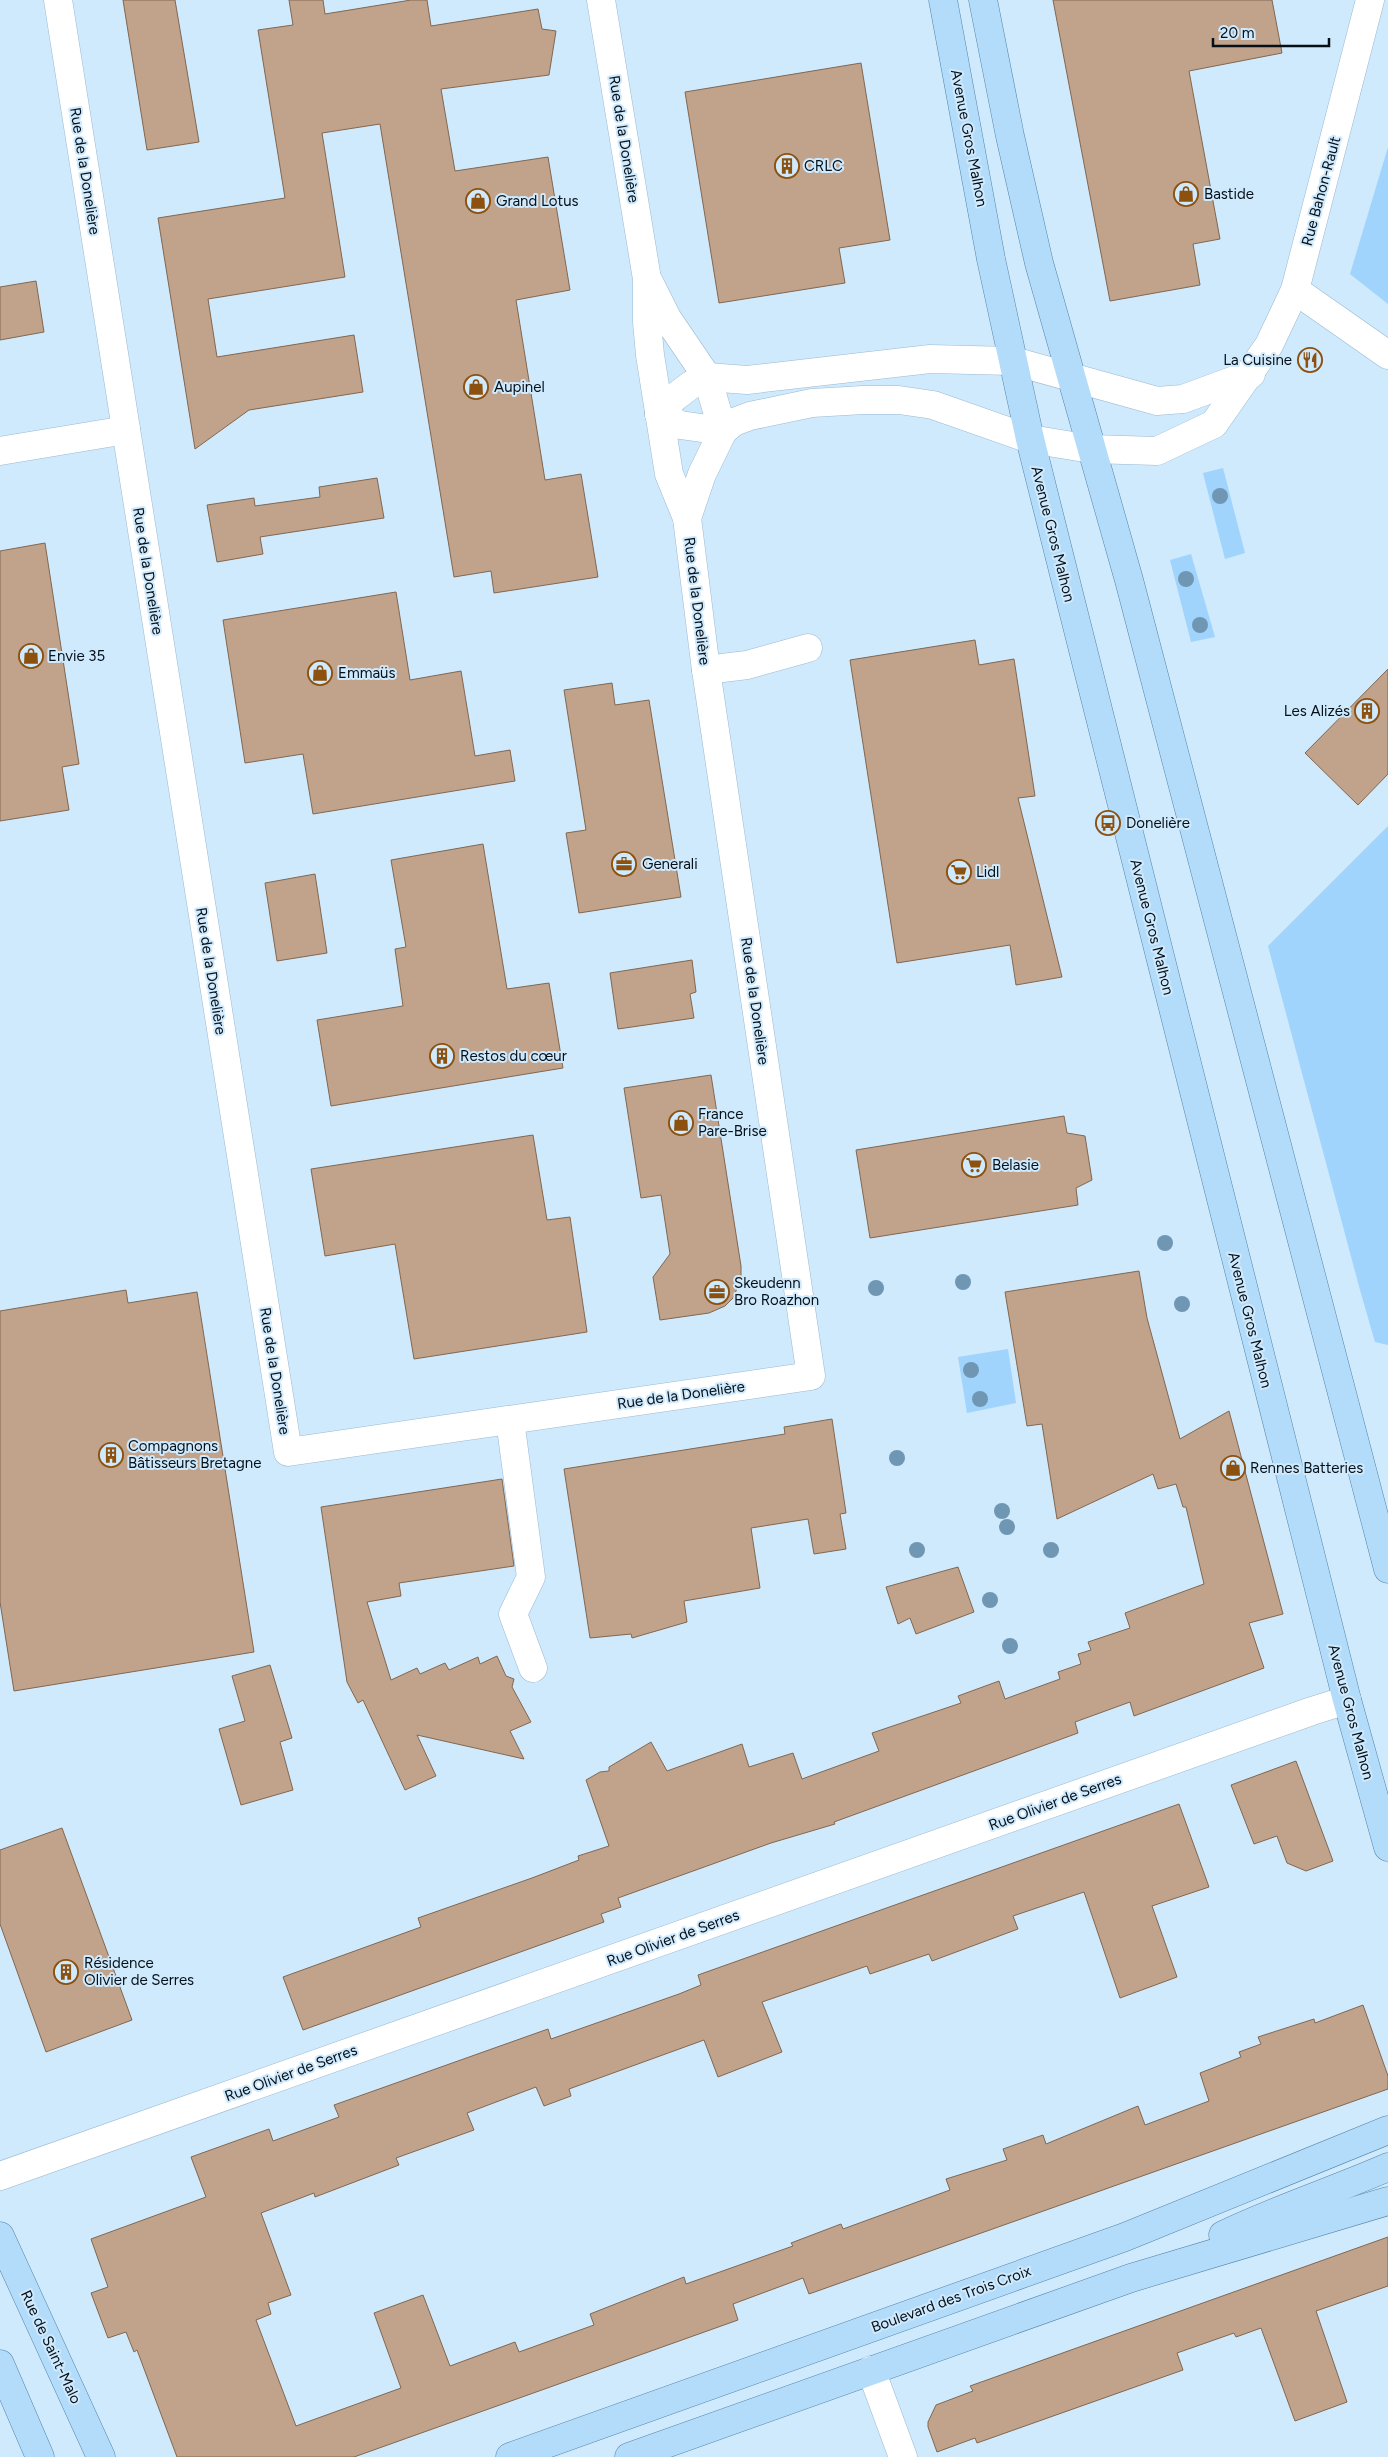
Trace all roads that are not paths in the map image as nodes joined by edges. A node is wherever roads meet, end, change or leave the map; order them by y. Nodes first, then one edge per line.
1 (58, 0) edge
2 (601, 0) edge
3 (943, 0) edge
4 (983, 0) edge
5 (1370, 0) edge
6 (648, 279) junction
7 (1295, 290) junction
8 (1388, 355) edge
9 (1013, 361) junction
10 (1251, 374) junction
11 (707, 378) junction
12 (1072, 378) junction
13 (659, 414) junction
14 (126, 430) junction
15 (723, 431) junction
16 (1030, 438) junction
17 (1091, 449) junction
18 (0, 450) edge
19 (687, 518) junction
20 (808, 648) dead end
21 (706, 670) junction
22 (510, 1420) junction
23 (1388, 1569) edge
24 (533, 1668) dead end
25 (1346, 1700) junction
26 (1388, 1847) edge
27 (1388, 2130) edge
28 (1388, 2167) edge
29 (0, 2176) edge
30 (1388, 2201) edge
31 (0, 2236) edge
32 (1131, 2278) junction
33 (871, 2370) junction
34 (1, 2376) edge
35 (40, 2457) edge
36 (101, 2457) edge
37 (510, 2457) edge
38 (629, 2457) edge
39 (903, 2457) edge

1 - 14 street, Rue de la Donelière
2 - 6 street, Rue de la Donelière
3 - 9 main road, Avenue Gros Malhon
4 - 12 main road
5 - 7 street, Rue Bahon-Rault
6 - 11 street, Rue de la Donelière
6 - 13 street, Rue de la Donelière
7 - 8 street
7 - 10 street, Rue Bahon-Rault
9 - 11 street
9 - 12 street
9 - 16 main road, Avenue Gros Malhon
10 - 12 street
10 - 17 street, Rue Bahon-Rault
11 - 13 street
11 - 15 street, Rue de la Donelière
12 - 17 main road
13 - 15 street
13 - 19 street, Rue de la Donelière
14 - 18 street
14 - 22 street, Rue de la Donelière
15 - 16 street
15 - 19 street, Rue de la Donelière
16 - 17 street, Rue Bahon-Rault
16 - 25 main road, Avenue Gros Malhon
17 - 23 main road
19 - 21 street, Rue de la Donelière
20 - 21 street
21 - 22 street, Rue de la Donelière
22 - 24 street
25 - 26 main road, Avenue Gros Malhon
25 - 29 street, Rue Olivier de Serres
27 - 37 main road, Boulevard des Trois Croix
28 - 32 main road
30 - 32 main road
31 - 36 main road, Rue de Saint-Malo
32 - 33 main road
33 - 38 main road
33 - 39 street
34 - 35 main road

